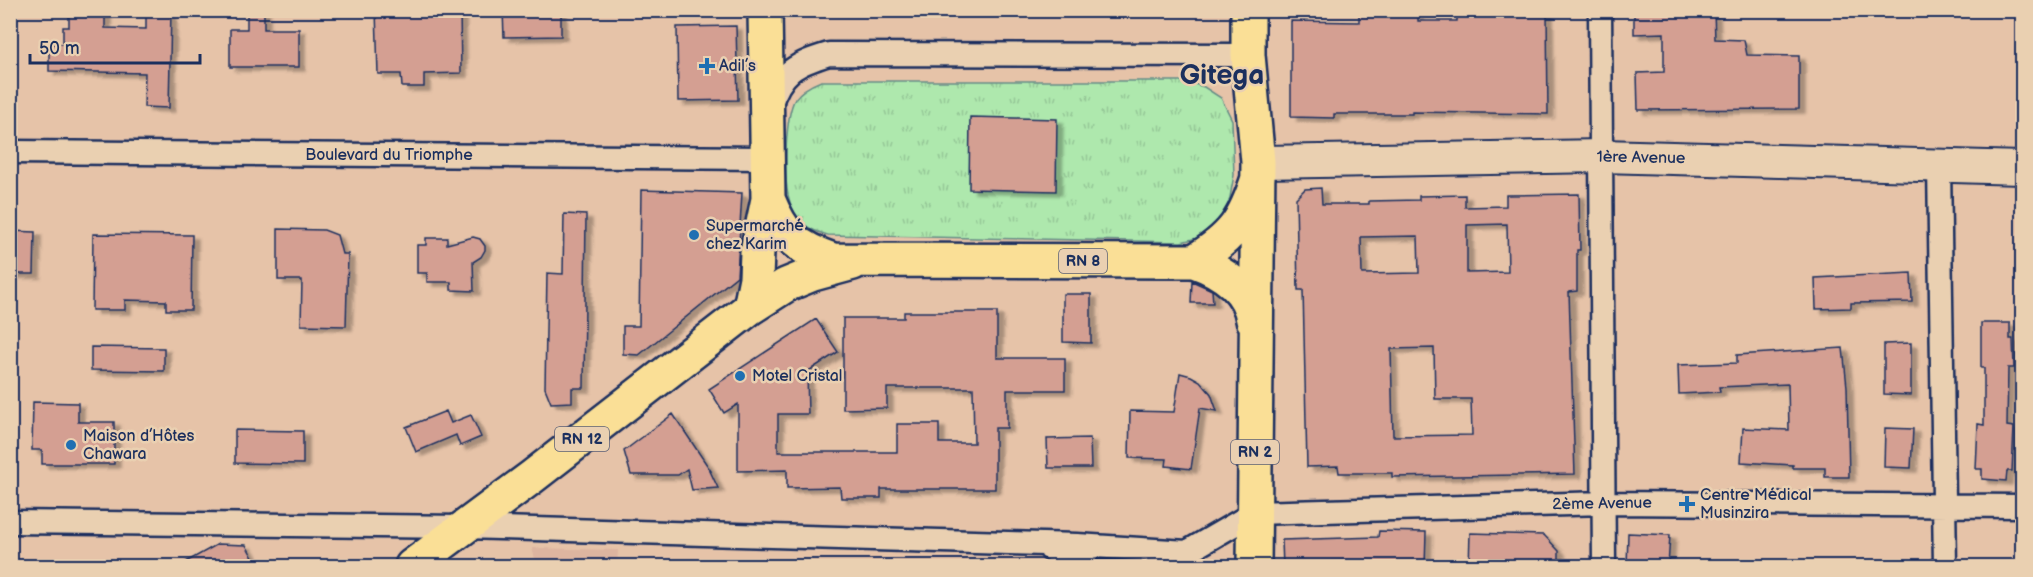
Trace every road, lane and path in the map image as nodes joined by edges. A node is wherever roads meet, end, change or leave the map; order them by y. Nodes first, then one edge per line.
1 (765, 10) edge
2 (1248, 10) edge
3 (1600, 10) edge
4 (1248, 55) junction
5 (767, 115) junction
6 (10, 152) edge
7 (1602, 156) junction
8 (768, 158) junction
9 (1939, 165) junction
10 (2022, 168) edge
11 (1258, 170) junction
12 (768, 199) junction
13 (864, 260) junction
14 (1194, 261) junction
15 (750, 308) junction
16 (1255, 337) junction
17 (1605, 504) junction
18 (1944, 505) junction
19 (2022, 506) edge
20 (1254, 513) junction
21 (10, 522) edge
22 (464, 527) junction
23 (1016, 544) junction
24 (1187, 552) junction
25 (412, 567) edge
26 (1087, 567) edge
27 (1168, 567) edge
28 (1254, 567) edge
29 (1604, 567) edge
30 (1944, 567) edge

1 - 5 main road, RN 8
2 - 4 main road, RN 2
3 - 7 street
4 - 5 street
4 - 11 main road, RN 2
5 - 8 main road, RN 8
6 - 8 street, Boulevard du Triomphe
7 - 9 main road, 1ère Avenue
7 - 11 main road, 1ère Avenue
7 - 17 street
8 - 12 main road, RN 8
9 - 10 main road, 1ère Avenue
9 - 18 street
11 - 14 main road
11 - 16 main road, RN 2
12 - 13 main road, RN 8
12 - 15 main road, RN 8
13 - 14 main road, RN 8
13 - 15 main road, RN 8
14 - 16 main road, RN 8
15 - 22 main road, RN 12
16 - 20 main road, RN 2
17 - 18 street, 2ème Avenue
17 - 20 street, 2ème Avenue
17 - 29 street
18 - 19 street, 2ème Avenue
18 - 30 street
20 - 24 street
20 - 28 main road, RN 2
21 - 22 street
22 - 23 street
22 - 25 main road, RN 12
23 - 24 street
23 - 26 street
24 - 27 street

